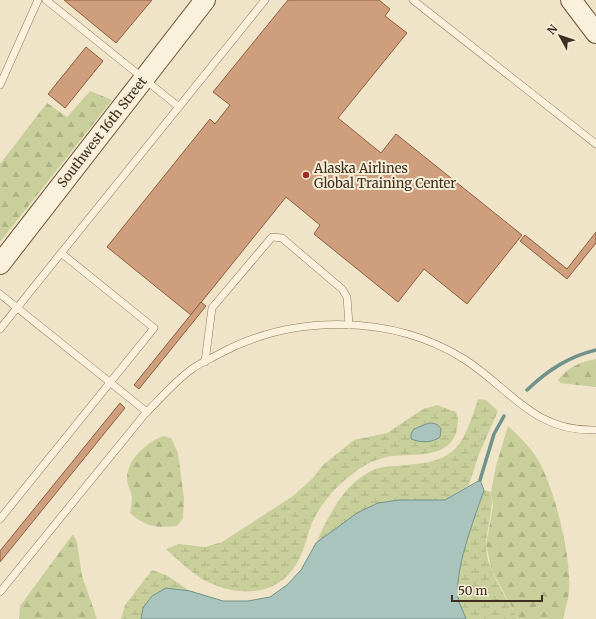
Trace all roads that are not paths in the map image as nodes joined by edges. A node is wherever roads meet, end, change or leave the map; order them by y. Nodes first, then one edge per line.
1 (38, 0) edge
2 (46, 0) edge
3 (205, 0) edge
4 (265, 0) edge
5 (413, 0) edge
6 (571, 0) edge
7 (596, 33) edge
8 (144, 79) junction
9 (0, 85) edge
10 (179, 107) junction
11 (596, 144) edge
12 (61, 253) junction
13 (0, 264) edge
14 (0, 294) edge
15 (17, 308) junction
16 (349, 325) junction
17 (0, 329) edge
18 (205, 362) junction
19 (110, 382) junction
20 (147, 412) junction
21 (596, 430) edge
22 (0, 519) edge
23 (0, 592) edge

1 - 9 lane
2 - 8 lane
3 - 8 street, Southwest 16th Street
4 - 10 lane
5 - 11 lane
6 - 7 street
8 - 10 lane
8 - 13 street, Southwest 16th Street
10 - 12 lane
12 - 15 lane
12 - 19 lane
14 - 15 lane
15 - 17 lane
15 - 19 lane
16 - 18 lane
16 - 18 lane
16 - 21 lane
18 - 20 lane
19 - 20 lane
19 - 22 lane
20 - 23 lane

